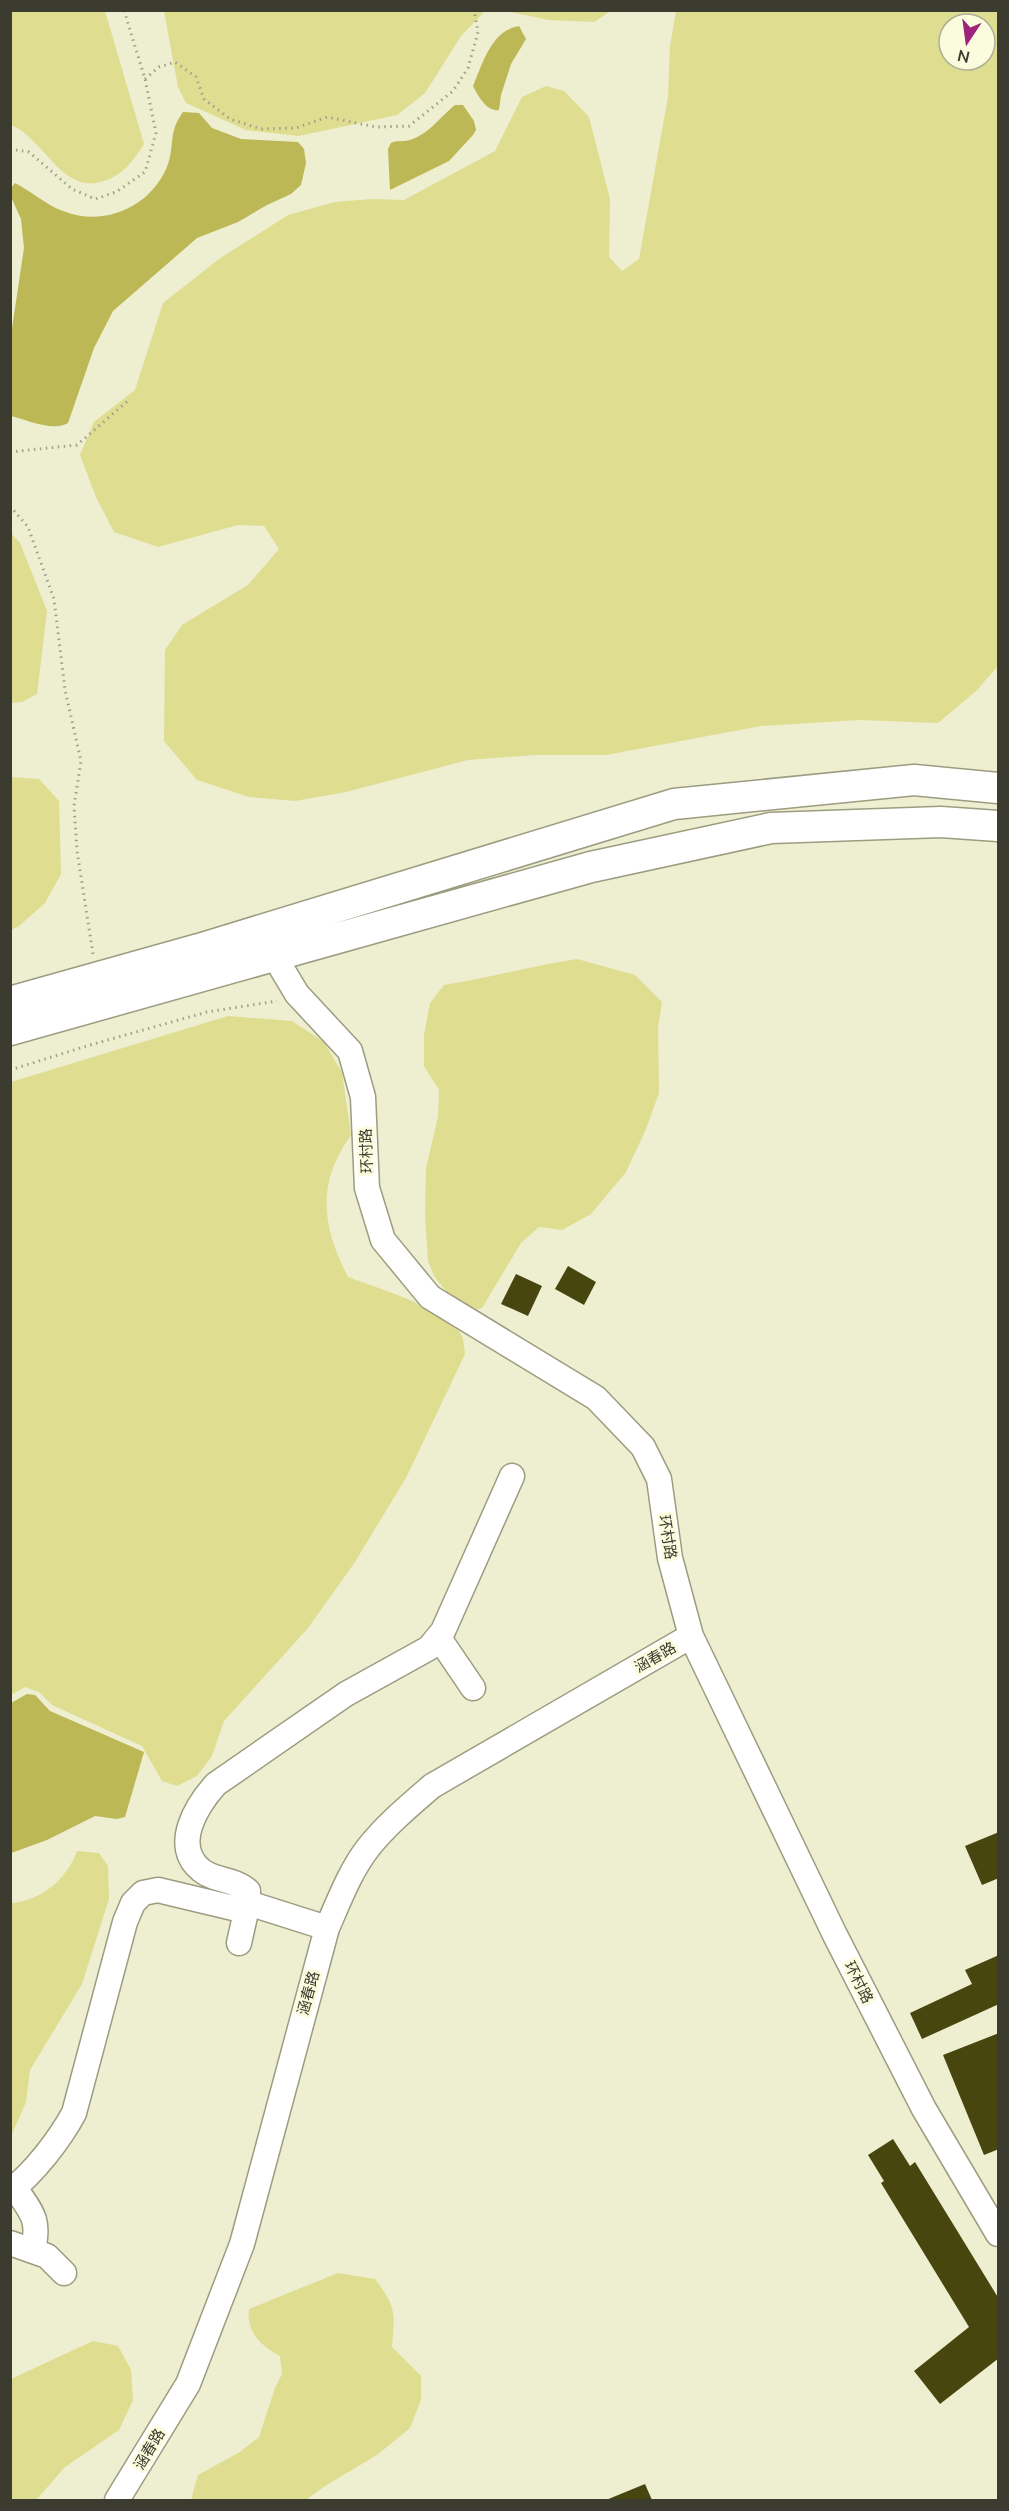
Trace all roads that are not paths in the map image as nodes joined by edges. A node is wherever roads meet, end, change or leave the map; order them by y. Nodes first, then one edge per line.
1 (999, 788) edge
2 (999, 826) edge
3 (272, 942) junction
4 (10, 1002) edge
5 (10, 1030) edge
6 (512, 1476) dead end
7 (691, 1636) junction
8 (439, 1638) junction
9 (473, 1689) dead end
10 (247, 1907) junction
11 (327, 1928) junction
12 (238, 1943) dead end
13 (13, 2189) edge
14 (999, 2234) edge
15 (10, 2243) edge
16 (33, 2250) junction
17 (64, 2273) dead end
18 (117, 2500) edge

1 - 3 main road
2 - 3 main road
3 - 4 main road
3 - 5 main road
3 - 7 street, 环村路
6 - 8 street
7 - 11 street, 涵春路
7 - 14 street, 环村路
8 - 9 street
8 - 10 street
10 - 11 street
10 - 12 street
10 - 13 street
11 - 18 street, 涵春路
13 - 16 street
15 - 16 street
16 - 17 street

